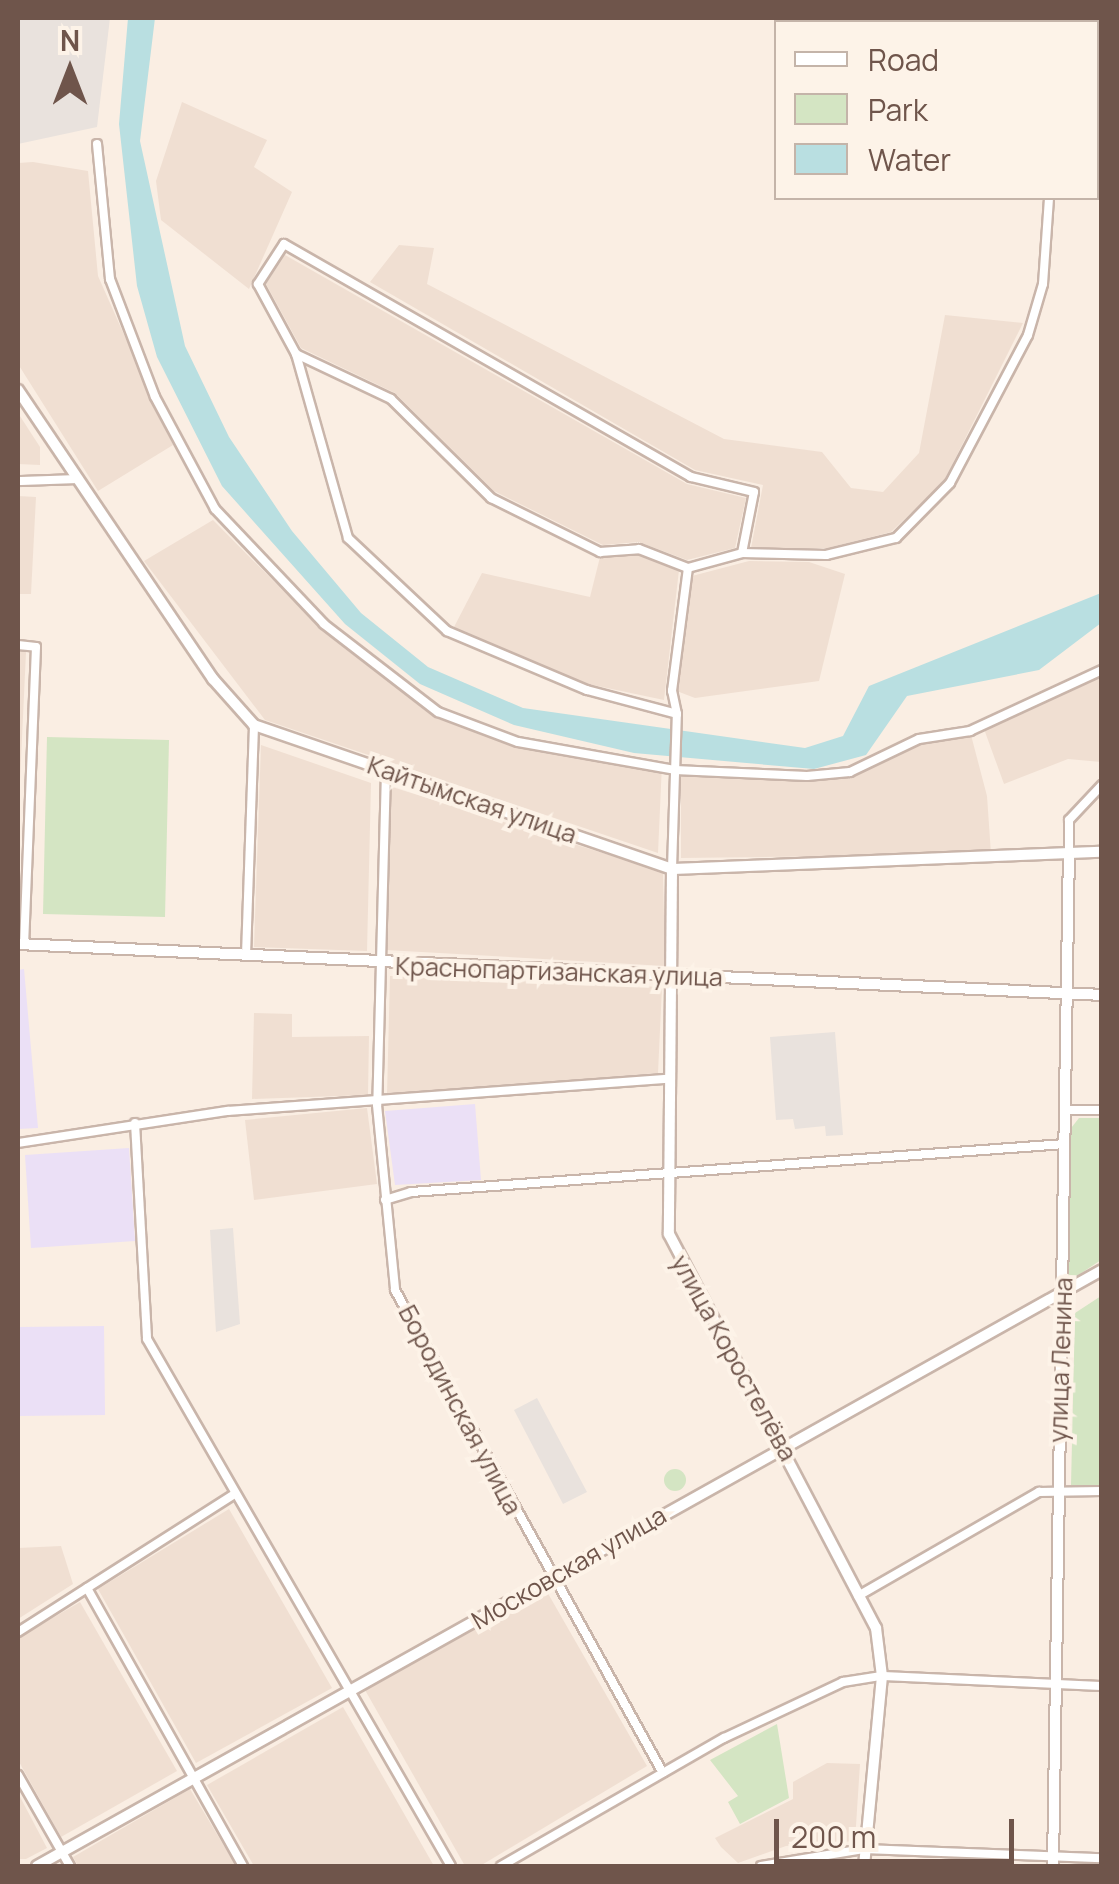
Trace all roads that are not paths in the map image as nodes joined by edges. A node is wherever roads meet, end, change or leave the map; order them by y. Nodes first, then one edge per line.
1 (97, 144) dead end
2 (1049, 200) edge
3 (296, 354) junction
4 (18, 390) edge
5 (74, 479) junction
6 (18, 481) edge
7 (742, 553) junction
8 (688, 568) junction
9 (18, 645) edge
10 (1102, 670) edge
11 (677, 714) junction
12 (254, 725) junction
13 (675, 770) junction
14 (386, 771) junction
15 (1102, 784) edge
16 (18, 792) edge
17 (29, 793) junction
18 (1070, 852) junction
19 (1102, 852) edge
20 (672, 869) junction
21 (21, 944) edge
22 (246, 958) junction
23 (380, 965) junction
24 (670, 976) junction
25 (1068, 993) junction
26 (1102, 995) edge
27 (668, 1079) junction
28 (377, 1105) junction
29 (1065, 1110) junction
30 (1102, 1110) edge
31 (136, 1122) junction
32 (18, 1142) edge
33 (1065, 1144) junction
34 (668, 1173) junction
35 (385, 1200) junction
36 (1102, 1270) edge
37 (1062, 1292) junction
38 (784, 1446) junction
39 (1058, 1488) junction
40 (1102, 1491) edge
41 (236, 1494) junction
42 (552, 1578) junction
43 (87, 1588) junction
44 (858, 1596) junction
45 (18, 1632) edge
46 (882, 1676) junction
47 (1056, 1685) junction
48 (1102, 1686) edge
49 (349, 1693) junction
50 (663, 1773) junction
51 (18, 1775) edge
52 (196, 1780) junction
53 (864, 1850) junction
54 (63, 1854) junction
55 (1102, 1858) edge
56 (1053, 1862) edge
57 (37, 1866) edge
58 (70, 1866) edge
59 (244, 1866) edge
60 (451, 1866) edge
61 (501, 1866) edge
62 (761, 1866) edge
63 (864, 1866) edge

1 - 13 street
2 - 7 street
3 - 7 street
3 - 8 street
3 - 11 street
4 - 5 street, Кайтымская улица
5 - 6 street
5 - 12 street, Кайтымская улица
7 - 8 street
8 - 11 street, улица Коростелёва
9 - 17 street
10 - 13 street
11 - 13 street, улица Коростелёва
12 - 14 street, Кайтымская улица
12 - 22 street
13 - 20 street, улица Коростелёва
14 - 20 street, Кайтымская улица
14 - 23 street, Бородинская улица
15 - 18 street
16 - 17 street
17 - 21 street
18 - 19 street, Кайтымская улица
18 - 20 street, Кайтымская улица
18 - 25 street, улица Ленина
20 - 24 street, улица Коростелёва
21 - 22 street, Краснопартизанская улица
22 - 23 street, Краснопартизанская улица
23 - 24 street, Краснопартизанская улица
23 - 28 street, Бородинская улица
24 - 25 street, Краснопартизанская улица
24 - 27 street, улица Коростелёва
25 - 26 street, Краснопартизанская улица
25 - 29 street, улица Ленина
27 - 28 street
27 - 34 street, улица Коростелёва
28 - 31 street
28 - 35 street, Бородинская улица
29 - 30 street
29 - 33 street, улица Ленина
31 - 32 street
31 - 41 street
33 - 34 street
33 - 37 street, улица Ленина
34 - 35 street
34 - 38 street, улица Коростелёва
35 - 42 street, Бородинская улица
36 - 37 street, Московская улица
37 - 38 street, Московская улица
37 - 39 street, улица Ленина
38 - 42 street, Московская улица
38 - 44 street, улица Коростелёва
39 - 40 street
39 - 44 street
39 - 47 street, улица Ленина
41 - 43 street
41 - 49 street
42 - 49 street, Московская улица
42 - 50 street, Бородинская улица
43 - 45 street
43 - 52 street
44 - 46 street, улица Коростелёва
46 - 47 street
46 - 50 street
46 - 53 street, улица Коростелёва
47 - 48 street
47 - 56 street, улица Ленина
49 - 52 street, Московская улица
49 - 60 street
50 - 61 street
51 - 54 street
52 - 54 street, Московская улица
52 - 59 street
53 - 56 street
53 - 62 street
53 - 63 street, улица Коростелёва
54 - 57 street, Московская улица
54 - 58 street
55 - 56 street

